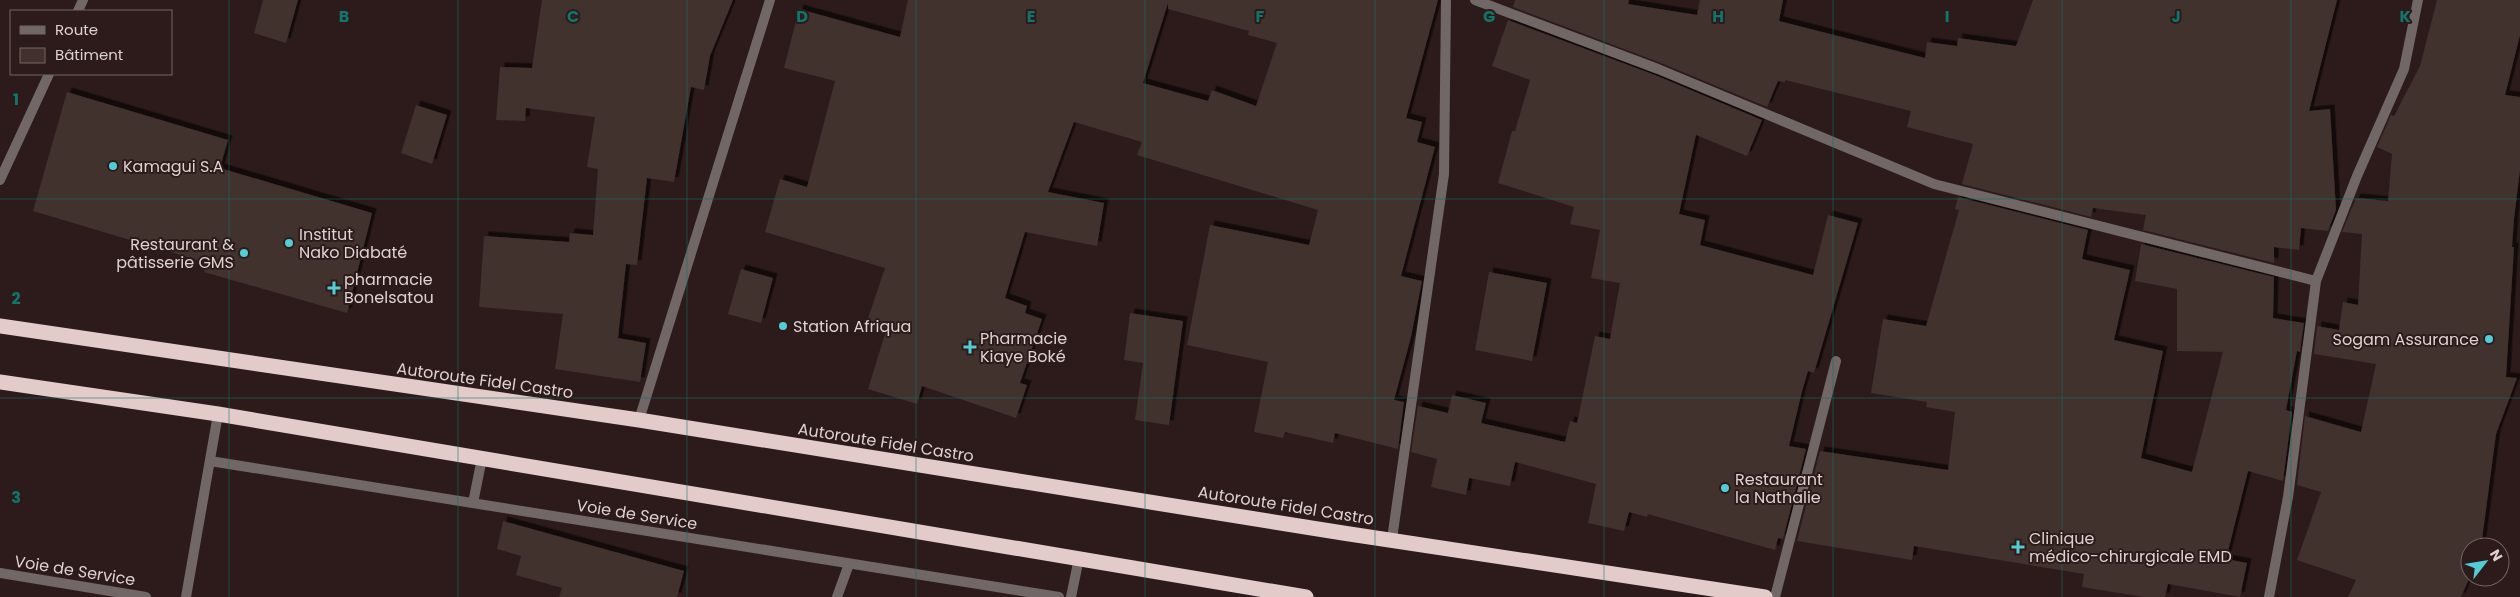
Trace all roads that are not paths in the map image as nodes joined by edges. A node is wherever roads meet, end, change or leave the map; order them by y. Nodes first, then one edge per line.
1 (770, 0) edge
2 (1446, 0) edge
3 (1475, 0) edge
4 (2418, 0) edge
5 (49, 75) edge
6 (0, 180) edge
7 (2316, 281) junction
8 (0, 326) edge
9 (1836, 360) dead end
10 (0, 382) edge
11 (218, 414) junction
12 (639, 420) junction
13 (482, 458) junction
14 (210, 460) junction
15 (473, 503) junction
16 (1392, 539) junction
17 (1079, 558) junction
18 (849, 564) junction
19 (0, 573) edge
20 (146, 597) edge
21 (186, 597) edge
22 (837, 597) edge
23 (1059, 597) edge
24 (1071, 597) edge
25 (1306, 597) edge
26 (1765, 597) edge
27 (1775, 597) edge
28 (2269, 597) edge

1 - 12 street
2 - 16 street
3 - 7 street
4 - 7 street
5 - 6 street
7 - 28 street
8 - 12 highway, Autoroute Fidel Castro
9 - 27 street
10 - 11 highway
11 - 13 highway
11 - 14 street
12 - 16 highway, Autoroute Fidel Castro
13 - 15 street
13 - 17 highway
14 - 15 street, Voie de Service
14 - 21 street
15 - 18 street, Voie de Service
16 - 26 highway, Autoroute Fidel Castro
17 - 24 street
17 - 25 highway
18 - 22 street
18 - 23 street, Voie de Service
19 - 20 street, Voie de Service

